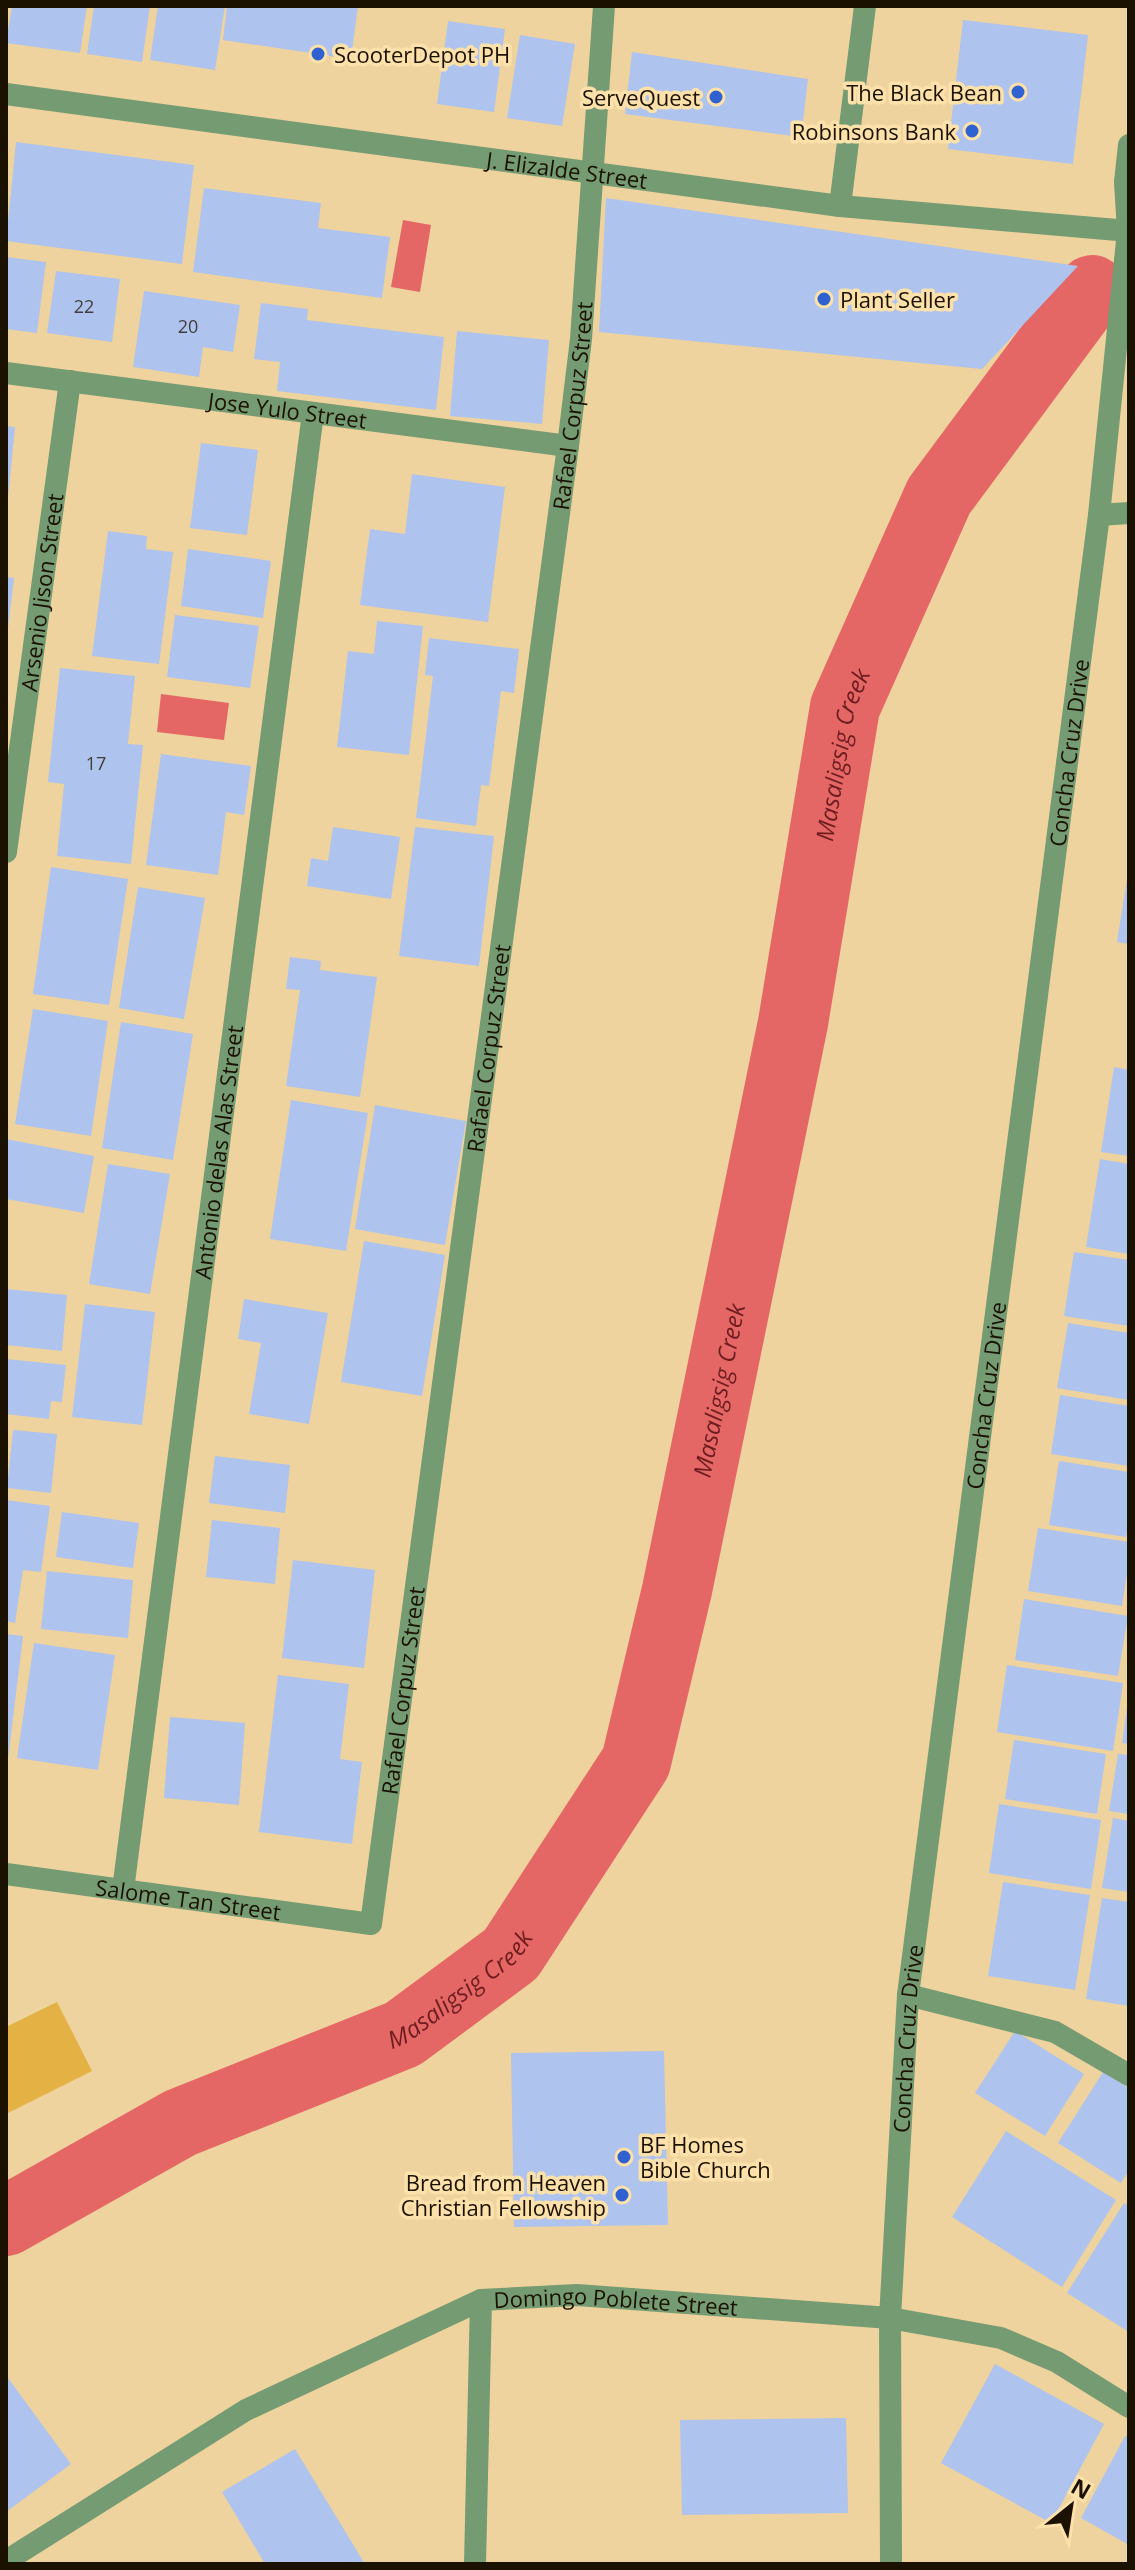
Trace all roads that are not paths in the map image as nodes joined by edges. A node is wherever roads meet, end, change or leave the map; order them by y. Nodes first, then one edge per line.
1 (604, 6) edge
2 (865, 6) edge
3 (6, 94) edge
4 (1129, 145) edge
5 (592, 172) junction
6 (840, 206) junction
7 (1129, 231) edge
8 (6, 373) edge
9 (70, 381) junction
10 (313, 413) junction
11 (568, 446) junction
12 (1129, 513) edge
13 (1099, 515) junction
14 (6, 852) edge
15 (6, 1874) edge
16 (123, 1890) junction
17 (371, 1924) joint
18 (908, 1995) junction
19 (1129, 2075) edge
20 (481, 2300) junction
21 (890, 2318) junction
22 (1129, 2407) edge
23 (6, 2561) edge
24 (475, 2564) edge
25 (891, 2564) edge

1 - 5 street, Rafael Corpuz Street
2 - 6 street
3 - 5 street, J. Elizalde Street
4 - 7 street, Concha Cruz Drive
5 - 6 street, J. Elizalde Street
5 - 11 street, Rafael Corpuz Street
6 - 7 street, J. Elizalde Street
7 - 13 street, Concha Cruz Drive
8 - 9 street, Jose Yulo Street
9 - 10 street, Jose Yulo Street
9 - 14 street, Arsenio Jison Street
10 - 11 street, Jose Yulo Street
10 - 16 street, Antonio delas Alas Street
11 - 17 street, Rafael Corpuz Street
12 - 13 street
13 - 18 street, Concha Cruz Drive
15 - 16 street, Salome Tan Street
16 - 17 street, Salome Tan Street
18 - 19 street
18 - 21 street, Concha Cruz Drive
20 - 21 street, Domingo Poblete Street
20 - 23 street, Domingo Poblete Street
20 - 24 street
21 - 22 street, Domingo Poblete Street
21 - 25 street, Concha Cruz Drive

